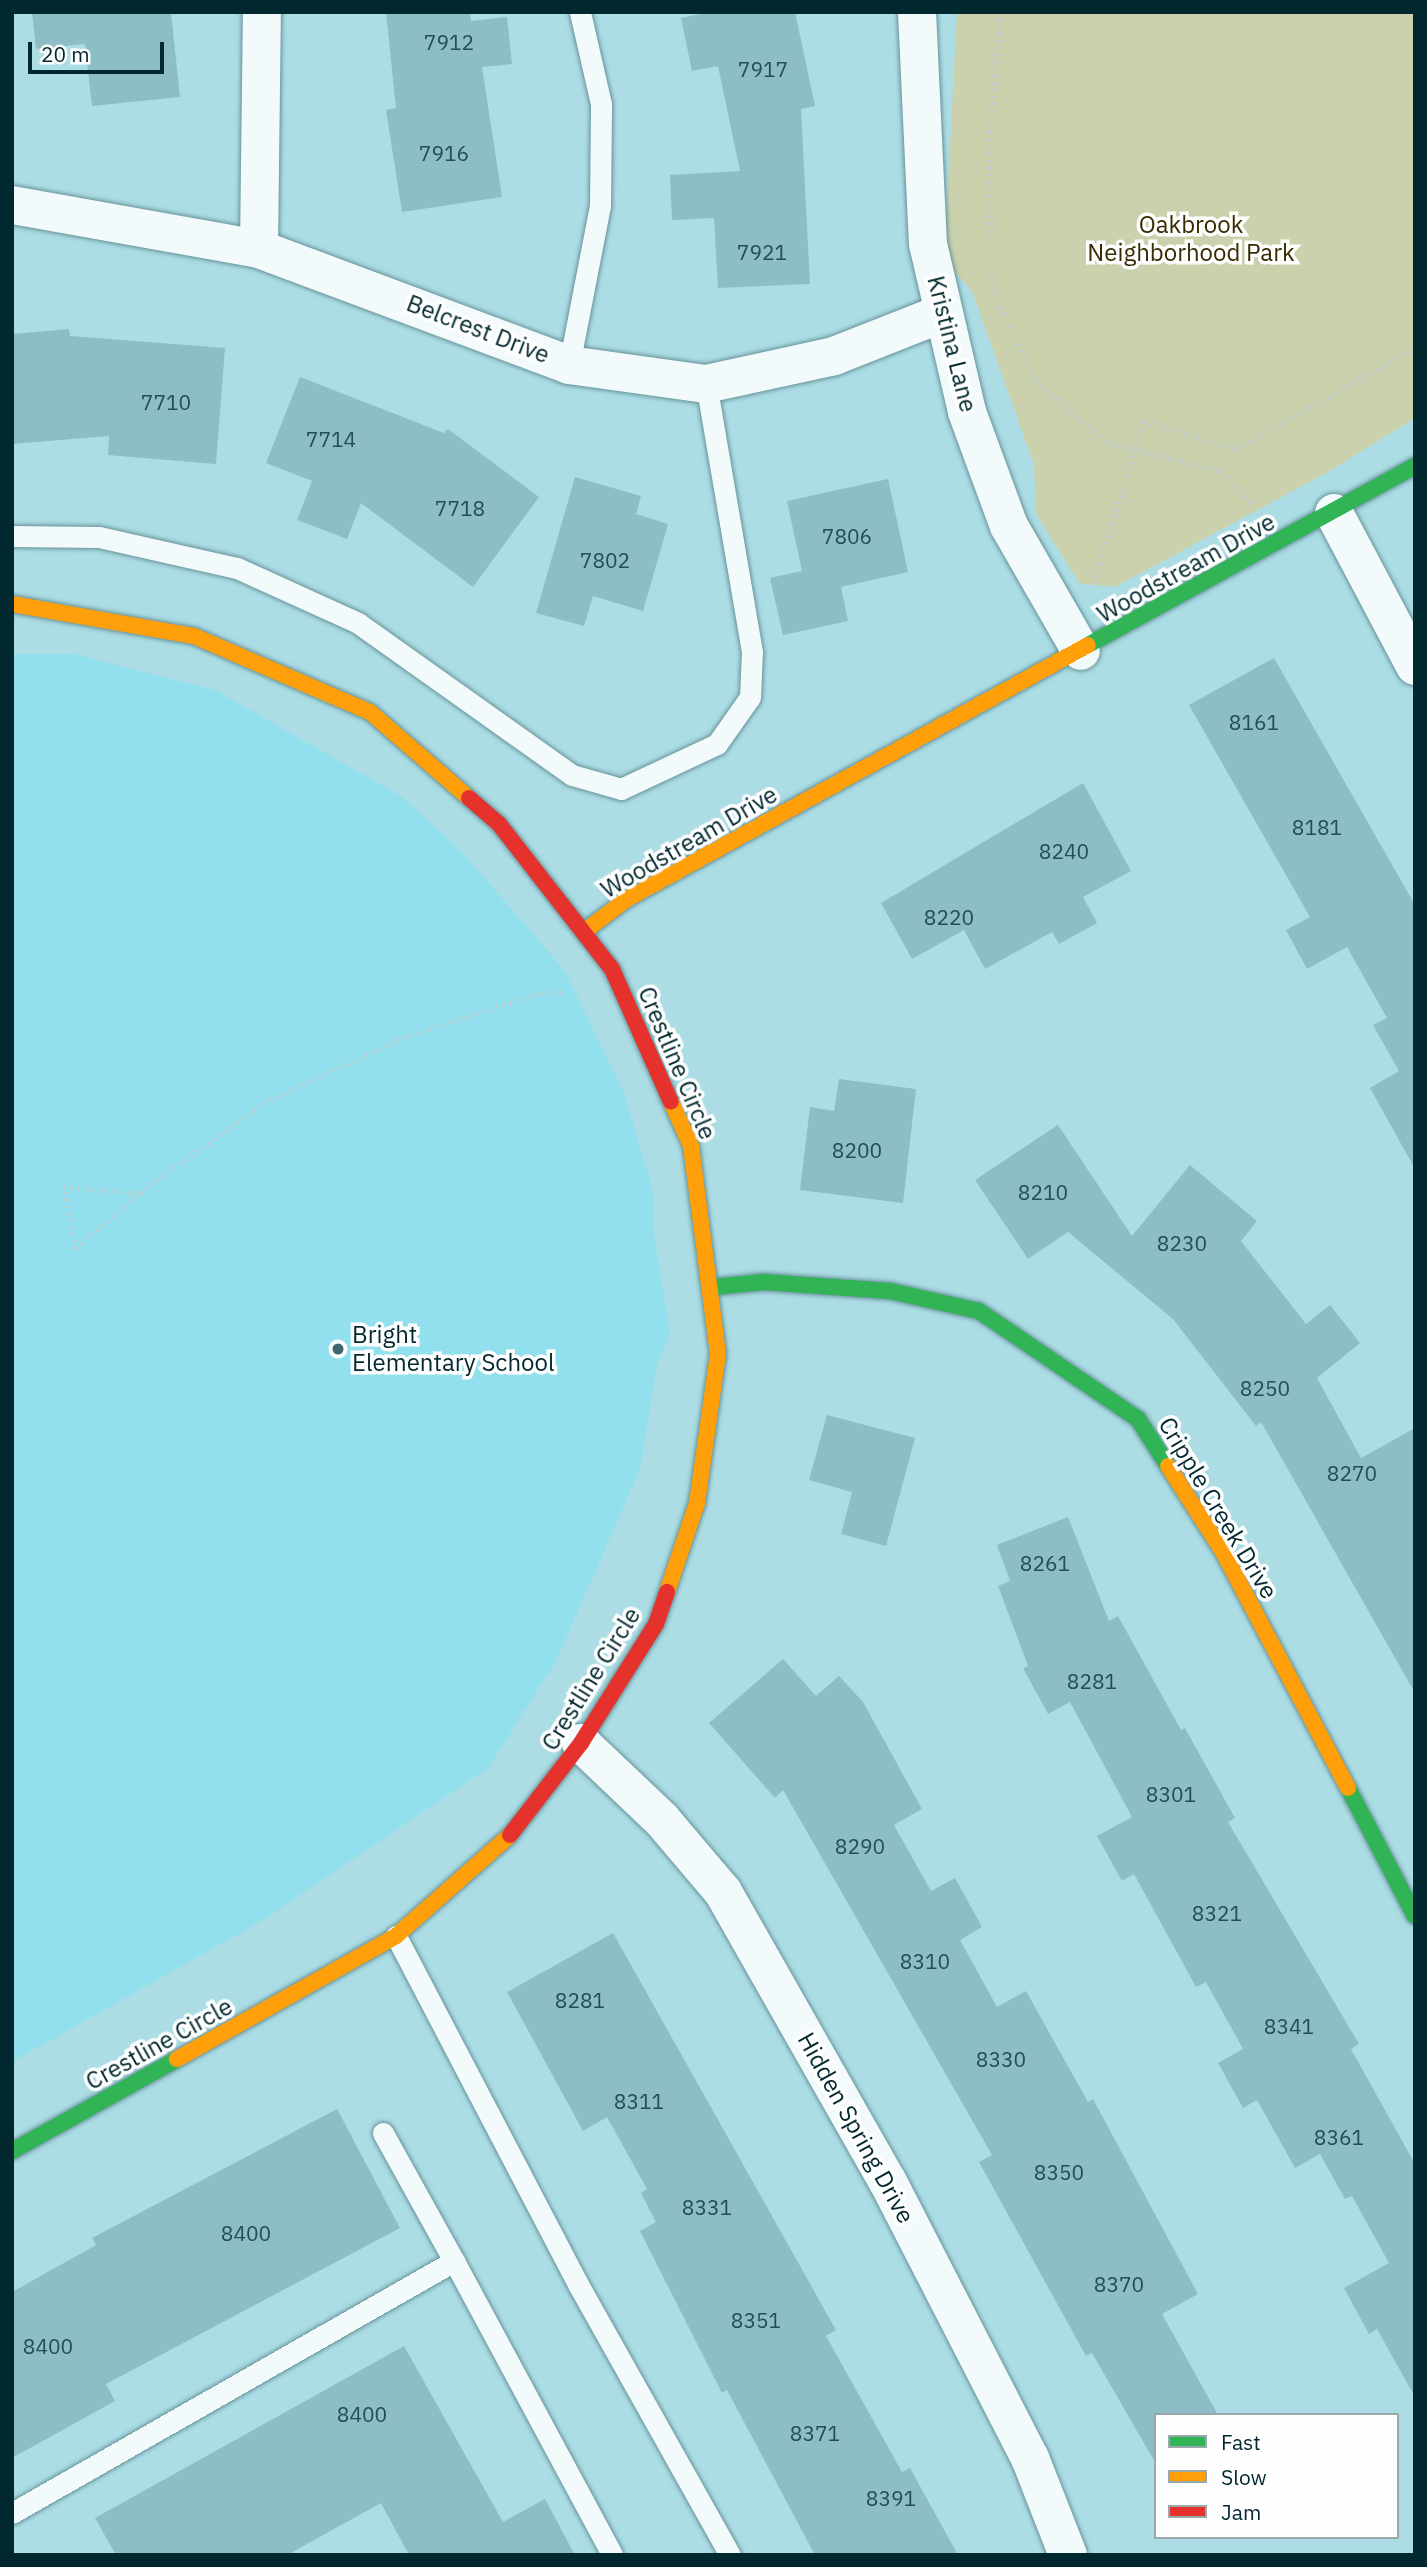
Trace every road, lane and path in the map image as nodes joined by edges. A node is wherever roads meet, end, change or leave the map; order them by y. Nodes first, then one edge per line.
1 (262, 12) edge
2 (580, 12) edge
3 (917, 12) edge
4 (1000, 12) edge
5 (12, 205) edge
6 (259, 249) junction
7 (943, 313) junction
8 (1415, 348) edge
9 (569, 365) junction
10 (706, 384) junction
11 (1136, 448) junction
12 (1415, 466) edge
13 (1259, 509) dead end
14 (1334, 513) junction
15 (12, 536) edge
16 (1093, 585) dead end
17 (12, 604) edge
18 (1082, 651) junction
19 (1415, 666) edge
20 (586, 930) junction
21 (566, 992) dead end
22 (139, 1194) junction
23 (713, 1287) junction
24 (581, 1743) junction
25 (1415, 1916) edge
26 (396, 1936) junction
27 (383, 2133) dead end
28 (12, 2151) edge
29 (454, 2261) junction
30 (12, 2513) edge
31 (612, 2555) edge
32 (730, 2555) edge
33 (1068, 2555) edge

1 - 6 street
2 - 9 lane
3 - 7 street, Kristina Lane
4 - 11 path
5 - 6 street, Belcrest Drive
6 - 9 street, Belcrest Drive
7 - 10 street, Belcrest Drive
7 - 18 street, Kristina Lane
8 - 11 path
9 - 10 street, Belcrest Drive
10 - 15 lane
11 - 13 path
11 - 16 path
12 - 14 street, Woodstream Drive
14 - 18 street, Woodstream Drive
14 - 19 street
17 - 20 street, Woodstream Drive
18 - 20 street, Woodstream Drive
20 - 23 street, Crestline Circle
21 - 22 path
22 - 22 path
23 - 24 street, Crestline Circle
23 - 25 street, Cripple Creek Drive
24 - 26 street, Crestline Circle
24 - 33 street, Hidden Spring Drive
26 - 28 street, Crestline Circle
26 - 32 lane
27 - 29 lane
29 - 30 lane
29 - 31 lane

